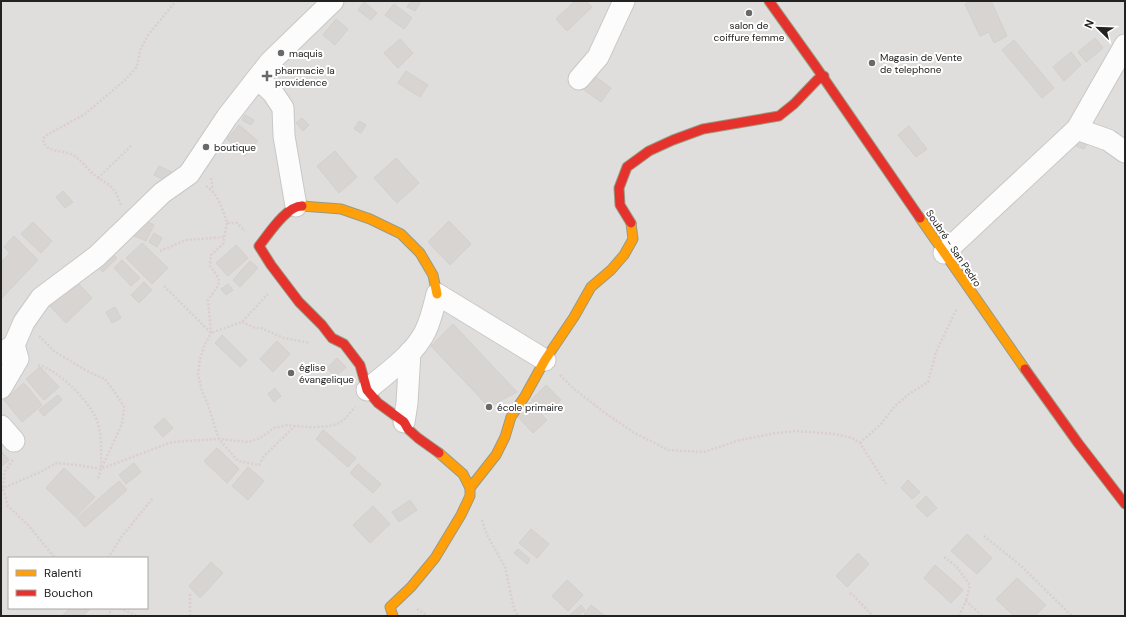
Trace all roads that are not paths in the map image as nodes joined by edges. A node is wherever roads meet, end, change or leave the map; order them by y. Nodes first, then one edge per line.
1 (333, 1) edge
2 (624, 1) edge
3 (770, 1) edge
4 (1125, 45) edge
5 (824, 76) junction
6 (579, 79) dead end
7 (256, 80) junction
8 (1077, 129) junction
9 (1125, 152) edge
10 (296, 206) junction
11 (944, 253) junction
12 (437, 294) junction
13 (11, 352) edge
14 (410, 352) junction
15 (545, 360) junction
16 (1, 388) edge
17 (367, 390) junction
18 (404, 422) junction
19 (470, 492) junction
20 (1125, 504) edge
21 (393, 616) edge

1 - 7 street
2 - 6 street
3 - 5 street, Soubré - San Pedro
4 - 8 street
5 - 11 street, Soubré - San Pedro
5 - 15 street
7 - 10 street
7 - 13 street
8 - 9 street
8 - 11 street
10 - 12 street
10 - 17 street
11 - 20 street, Soubré - San Pedro
12 - 14 street
12 - 15 street
13 - 16 street
14 - 17 street
14 - 18 street
15 - 19 street
17 - 18 street
18 - 19 street
19 - 21 street

